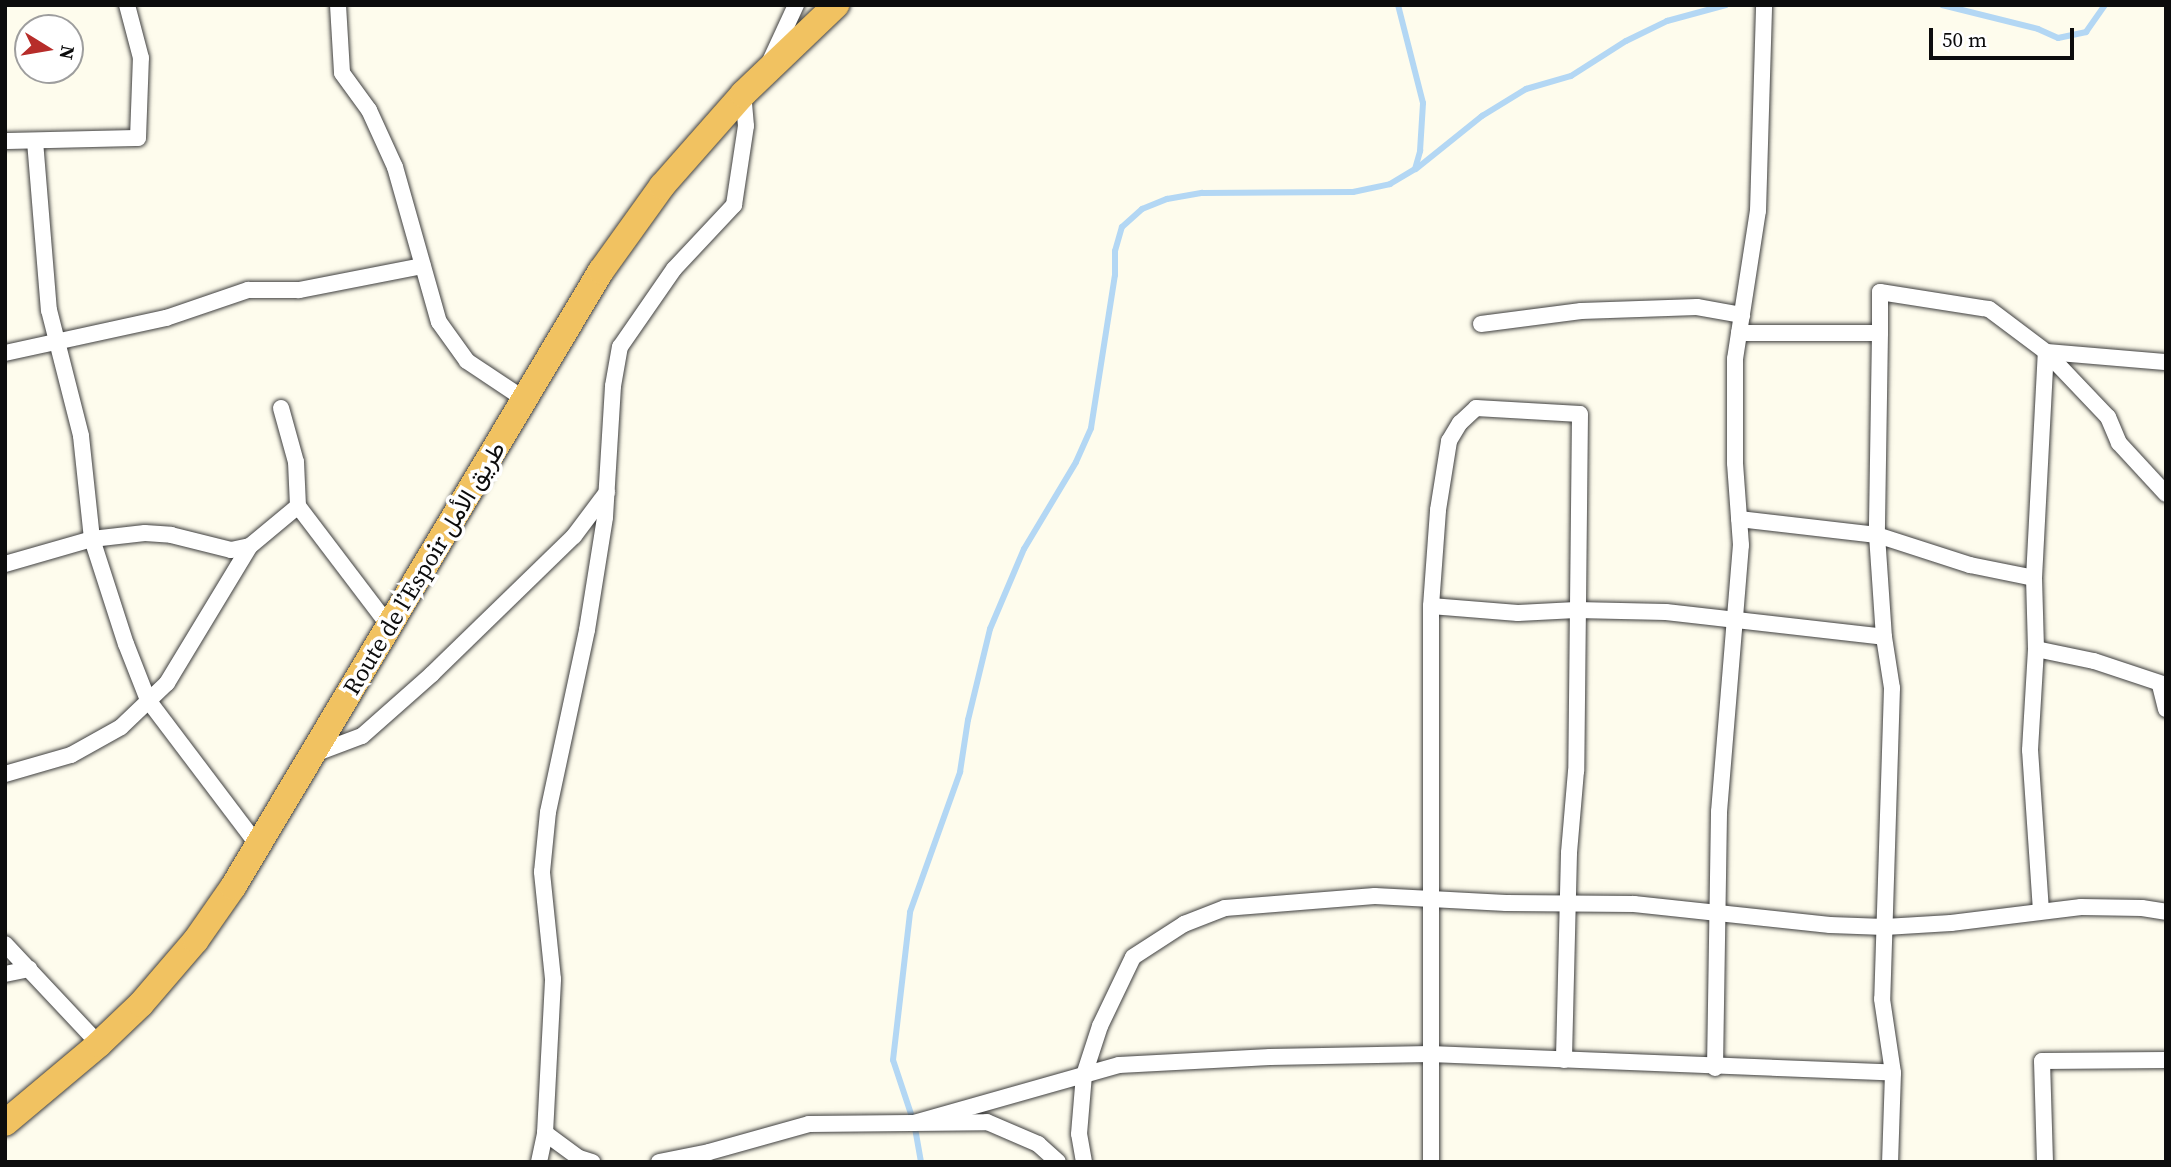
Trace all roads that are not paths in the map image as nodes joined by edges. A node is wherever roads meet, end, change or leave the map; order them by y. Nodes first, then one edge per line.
1 (127, 5) edge
2 (338, 5) edge
3 (796, 5) edge
4 (836, 5) edge
5 (1764, 5) edge
6 (765, 71) junction
7 (743, 94) junction
8 (5, 141) edge
9 (35, 141) junction
10 (423, 265) junction
11 (1742, 315) junction
12 (1481, 324) dead end
13 (1739, 333) junction
14 (1880, 333) junction
15 (55, 340) junction
16 (2046, 352) junction
17 (5, 353) edge
18 (2166, 362) edge
19 (524, 398) junction
20 (281, 408) dead end
21 (607, 491) junction
22 (2166, 494) edge
23 (298, 506) junction
24 (1738, 519) junction
25 (1877, 535) junction
26 (92, 539) junction
27 (250, 546) junction
28 (5, 565) edge
29 (2034, 578) junction
30 (1431, 606) junction
31 (1576, 610) junction
32 (1732, 621) junction
33 (389, 626) junction
34 (1884, 637) junction
35 (2036, 649) junction
36 (2163, 685) edge
37 (148, 700) junction
38 (2166, 709) edge
39 (312, 755) junction
40 (5, 774) edge
41 (257, 844) junction
42 (1429, 898) junction
43 (1570, 902) junction
44 (2041, 911) junction
45 (1719, 912) junction
46 (2166, 912) edge
47 (1885, 927) junction
48 (5, 944) edge
49 (29, 969) junction
50 (5, 974) edge
51 (99, 1044) junction
52 (1430, 1054) junction
53 (1564, 1060) junction
54 (2166, 1060) edge
55 (1714, 1068) junction
56 (1894, 1073) junction
57 (1084, 1075) junction
58 (5, 1123) edge
59 (914, 1123) junction
60 (545, 1133) junction
61 (539, 1162) edge
62 (592, 1162) edge
63 (659, 1162) edge
64 (1058, 1162) edge
65 (1084, 1162) edge
66 (1431, 1162) edge
67 (1890, 1162) edge
68 (2045, 1162) edge

1 - 9 street
2 - 10 street
3 - 6 street
4 - 6 highway, Route de l’Espoir طريق الأمل
5 - 11 street
6 - 7 highway, Route de l’Espoir طريق الأمل
7 - 19 highway, Route de l’Espoir طريق الأمل
7 - 21 street
8 - 9 street
9 - 15 street
10 - 15 street
10 - 19 street
11 - 12 street
11 - 13 street
13 - 14 street
13 - 24 street
14 - 16 street
14 - 25 street
15 - 17 street
15 - 26 street
16 - 18 street
16 - 22 street
16 - 29 street
19 - 33 highway, Route de l’Espoir طريق الأمل
20 - 23 street
21 - 39 street
21 - 60 street
23 - 27 street
23 - 33 street
24 - 25 street
24 - 32 street
25 - 29 street
25 - 34 street
26 - 27 street
26 - 28 street
26 - 37 street
27 - 37 street
29 - 35 street
30 - 31 street
30 - 31 street
30 - 42 street
31 - 32 street
31 - 43 street
32 - 34 street
32 - 45 street
33 - 39 highway, Route de l’Espoir طريق الأمل
34 - 47 street
35 - 36 street
35 - 44 street
36 - 38 street
37 - 40 street
37 - 41 street
39 - 41 highway, Route de l’Espoir طريق الأمل
41 - 51 highway, Route de l’Espoir طريق الأمل
42 - 43 street
42 - 52 street
42 - 57 street
43 - 45 street
43 - 53 street
44 - 46 street
44 - 47 street
45 - 47 street
45 - 55 street
47 - 56 street
48 - 49 street
49 - 50 street
49 - 51 street
51 - 58 highway, Route de l’Espoir طريق الأمل
52 - 53 street
52 - 57 street
52 - 66 street
53 - 55 street
54 - 68 street
55 - 56 street
56 - 67 street
57 - 59 street
57 - 65 street
59 - 63 street
59 - 64 street
60 - 61 street
60 - 62 street

